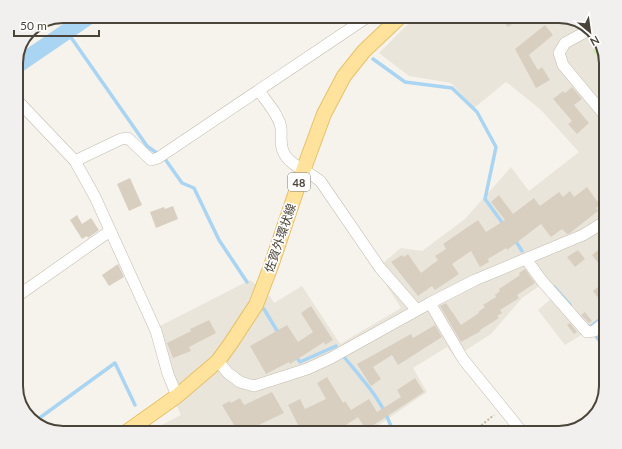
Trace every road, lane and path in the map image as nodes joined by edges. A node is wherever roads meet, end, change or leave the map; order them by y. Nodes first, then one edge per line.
1 (358, 23) edge
2 (394, 23) edge
3 (584, 32) edge
4 (259, 91) junction
5 (23, 106) edge
6 (599, 108) edge
7 (75, 161) junction
8 (303, 171) junction
9 (599, 225) edge
10 (110, 231) junction
11 (526, 259) junction
12 (23, 292) edge
13 (430, 302) junction
14 (416, 309) junction
15 (599, 327) edge
16 (218, 361) junction
17 (177, 396) junction
18 (503, 408) junction
19 (138, 426) edge
20 (481, 426) edge
21 (517, 426) edge

1 - 4 street
2 - 8 main road, 佐賀外環状線 / 48
3 - 6 street
4 - 7 street
4 - 8 street
5 - 7 street
7 - 10 street
8 - 14 street
8 - 16 main road, 佐賀外環状線 / 48
9 - 11 street
10 - 12 street
10 - 17 street
11 - 13 street
11 - 15 street
13 - 14 street
13 - 18 street
14 - 16 street
16 - 17 main road, 佐賀外環状線 / 48
17 - 19 main road, 佐賀外環状線 / 48
18 - 20 path
18 - 21 street

